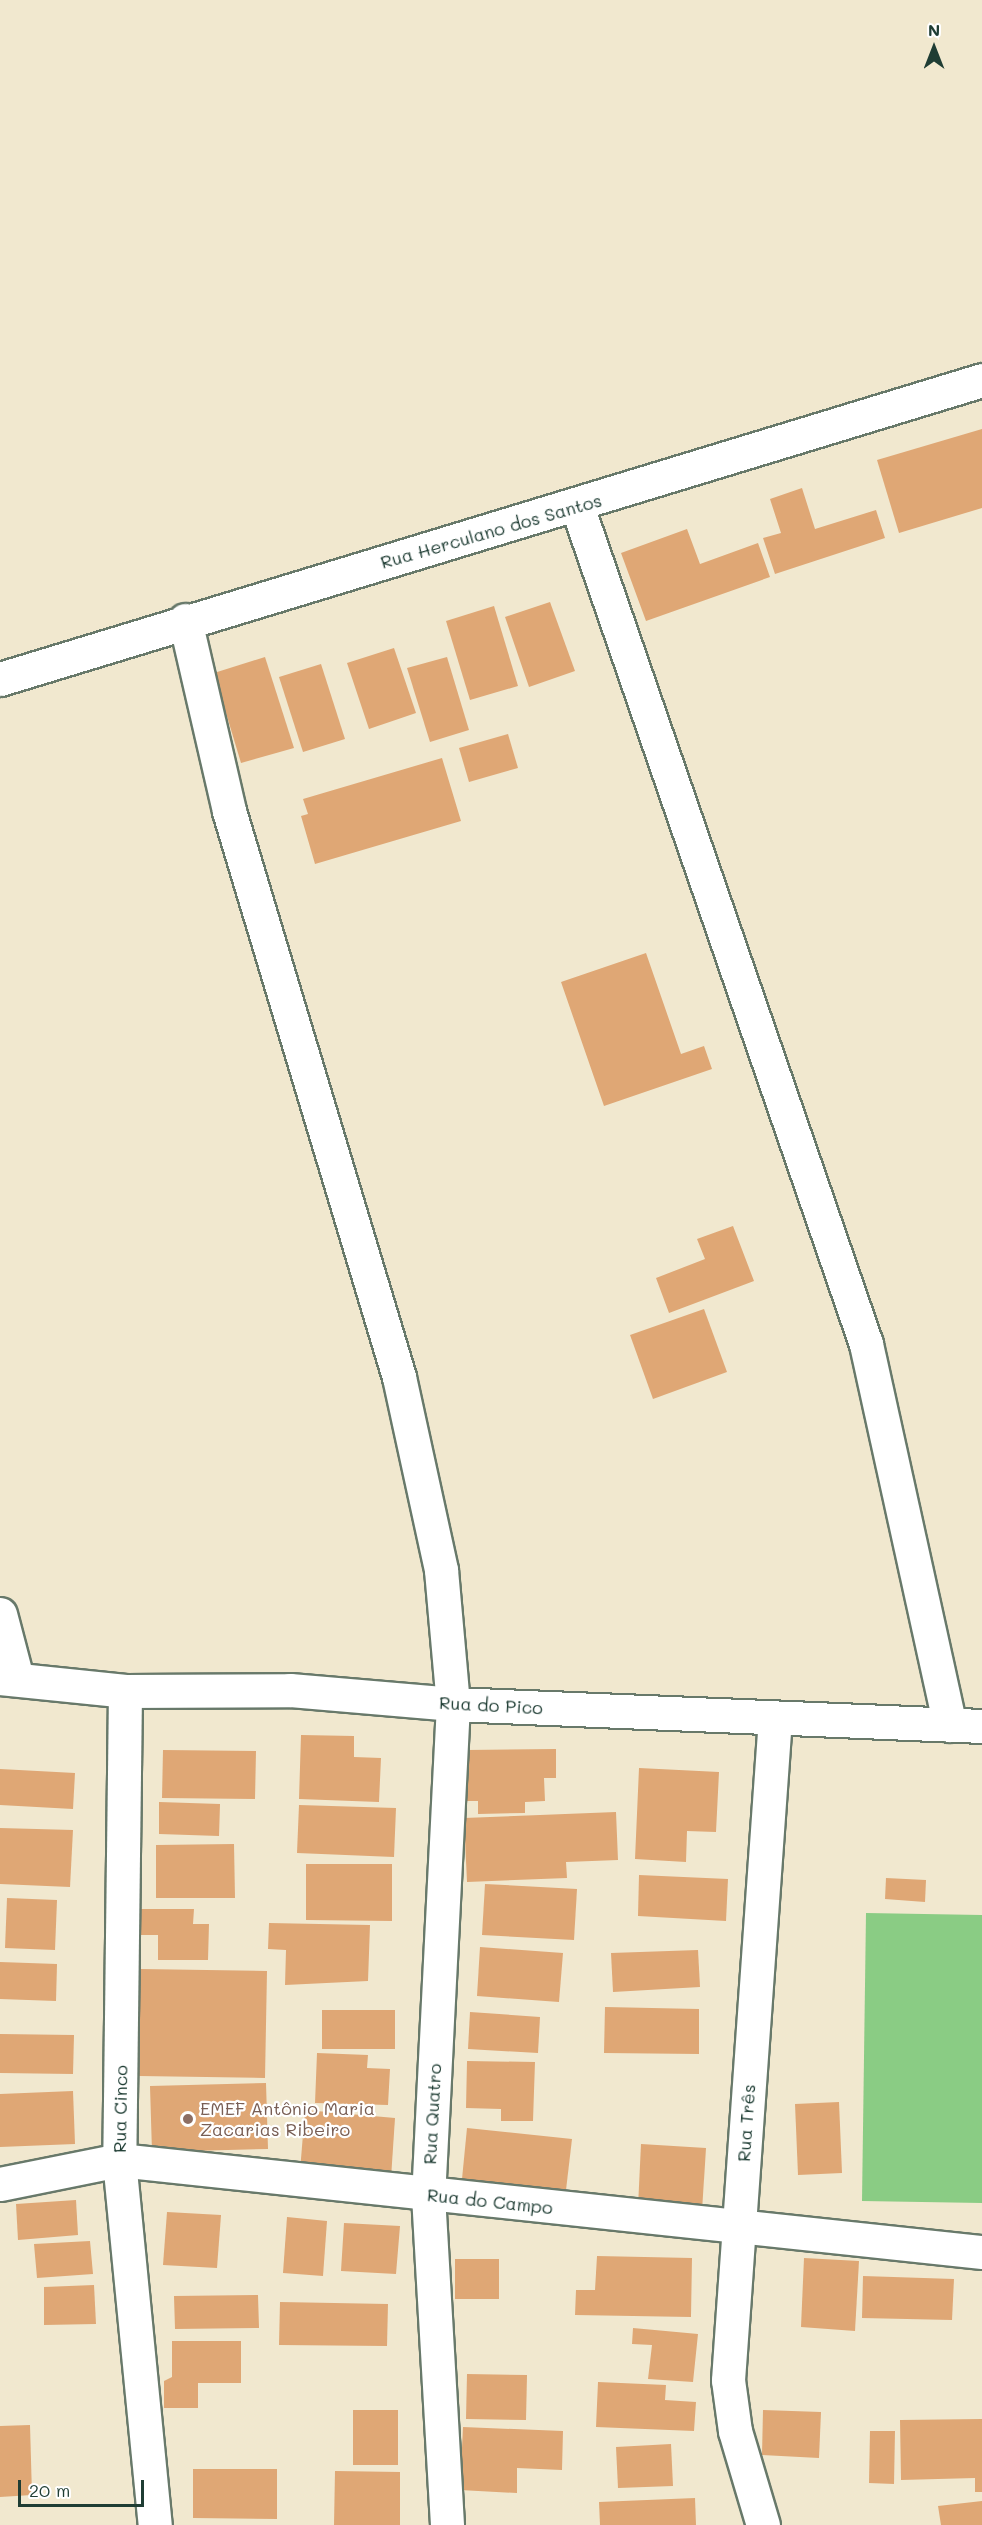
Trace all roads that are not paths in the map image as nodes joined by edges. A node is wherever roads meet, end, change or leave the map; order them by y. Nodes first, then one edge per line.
1 (982, 380) edge
2 (577, 506) junction
3 (185, 620) junction
4 (0, 679) edge
5 (0, 1614) edge
6 (9, 1678) edge
7 (125, 1691) junction
8 (453, 1704) junction
9 (774, 1718) junction
10 (950, 1725) junction
11 (982, 1726) edge
12 (119, 2160) junction
13 (0, 2184) edge
14 (428, 2195) junction
15 (738, 2226) junction
16 (982, 2252) edge
17 (155, 2525) edge
18 (447, 2525) edge
19 (763, 2525) edge

1 - 2 street, Rua Herculano dos Santos
2 - 3 street, Rua Herculano dos Santos
2 - 10 street
3 - 4 street, Rua Herculano dos Santos
3 - 8 street, Rua Quatro
5 - 6 street
6 - 7 street, Rua do Pico
7 - 8 street, Rua do Pico
7 - 12 street, Rua Cinco
8 - 9 street, Rua do Pico
8 - 14 street, Rua Quatro
9 - 10 street, Rua do Pico
9 - 15 street, Rua Três
10 - 11 street, Rua do Pico
12 - 13 street, Rua do Campo
12 - 14 street, Rua do Campo
12 - 17 street, Rua Cinco
14 - 15 street, Rua do Campo
14 - 18 street, Rua Quatro
15 - 16 street, Rua do Campo
15 - 19 street, Rua Três

